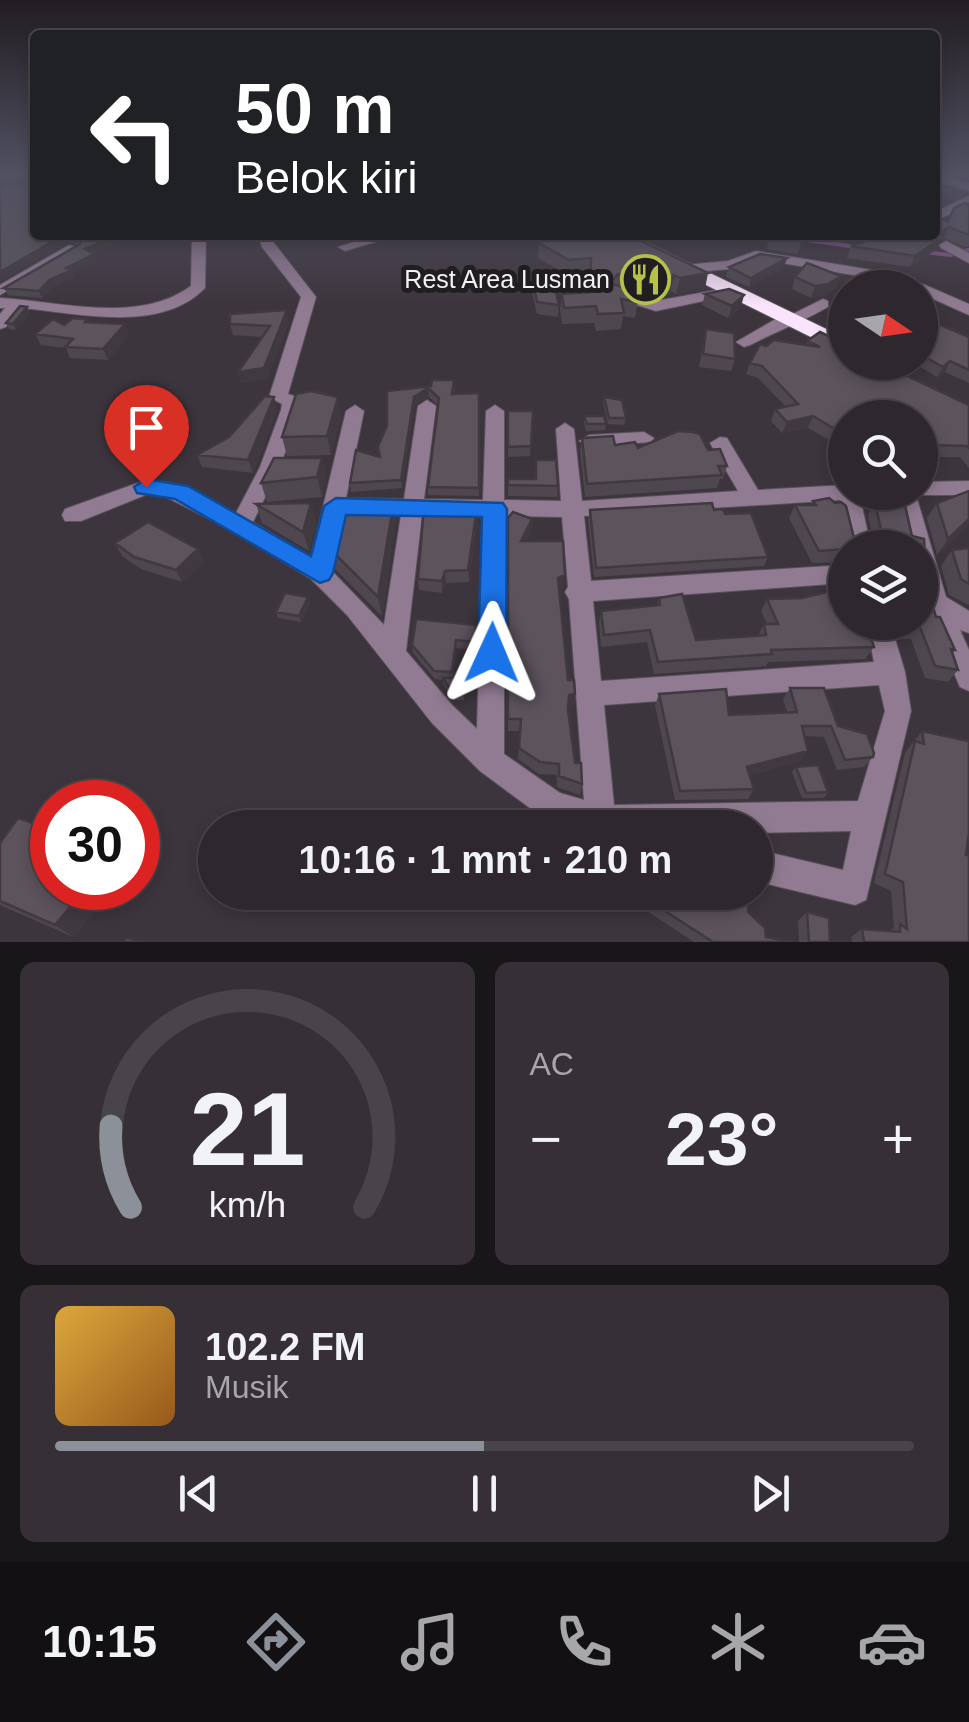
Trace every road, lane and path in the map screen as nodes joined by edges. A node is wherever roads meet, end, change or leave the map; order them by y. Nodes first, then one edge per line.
1 (199, 240) edge
2 (266, 240) edge
3 (370, 240) edge
4 (625, 240) edge
5 (345, 246) dead end
6 (74, 248) edge
7 (950, 248) dead end
8 (969, 259) edge
9 (684, 268) junction
10 (844, 270) edge
11 (0, 273) edge
12 (18, 279) junction
13 (0, 291) edge
14 (728, 292) junction
15 (938, 296) edge
16 (618, 297) edge
17 (8, 303) edge
18 (823, 304) dead end
19 (88, 308) junction
20 (969, 310) edge
21 (790, 320) junction
22 (0, 324) edge
23 (69, 327) edge
24 (828, 339) edge
25 (744, 342) dead end
26 (428, 406) dead end
27 (355, 410) dead end
28 (496, 411) dead end
29 (644, 438) dead end
30 (720, 443) dead end
31 (969, 488) edge
32 (938, 489) edge
33 (828, 493) edge
34 (751, 496) junction
35 (336, 506) junction
36 (412, 506) junction
37 (495, 509) junction
38 (571, 509) junction
39 (72, 515) dead end
40 (241, 525) junction
41 (320, 573) junction
42 (828, 575) edge
43 (577, 592) junction
44 (938, 604) edge
45 (938, 608) edge
46 (969, 623) edge
47 (883, 640) edge
48 (392, 657) junction
49 (892, 672) junction
50 (969, 679) edge
51 (589, 694) junction
52 (490, 761) junction
53 (567, 810) edge
54 (599, 810) edge
55 (869, 816) junction
56 (773, 819) edge
57 (773, 869) edge

1 - 19 street
2 - 40 street
3 - 5 street
4 - 9 highway
6 - 12 street
7 - 8 street
9 - 10 street
9 - 14 highway
11 - 12 street
12 - 13 street
14 - 16 street
14 - 21 highway
15 - 20 street
17 - 19 street
17 - 22 street
18 - 21 street
19 - 23 street
21 - 24 highway
21 - 25 street
26 - 36 street
27 - 35 street
28 - 37 street
29 - 38 street
30 - 34 street
31 - 32 street
33 - 34 street
34 - 38 street
35 - 36 street
35 - 41 street
36 - 37 street
36 - 48 street
37 - 38 street
37 - 52 street
38 - 43 street
39 - 40 street
40 - 41 street
41 - 48 street
42 - 43 street
43 - 51 street
44 - 46 street
45 - 50 street
47 - 49 street
48 - 52 street
49 - 51 street
49 - 55 street
51 - 54 street
52 - 53 street
55 - 56 street
55 - 57 street

